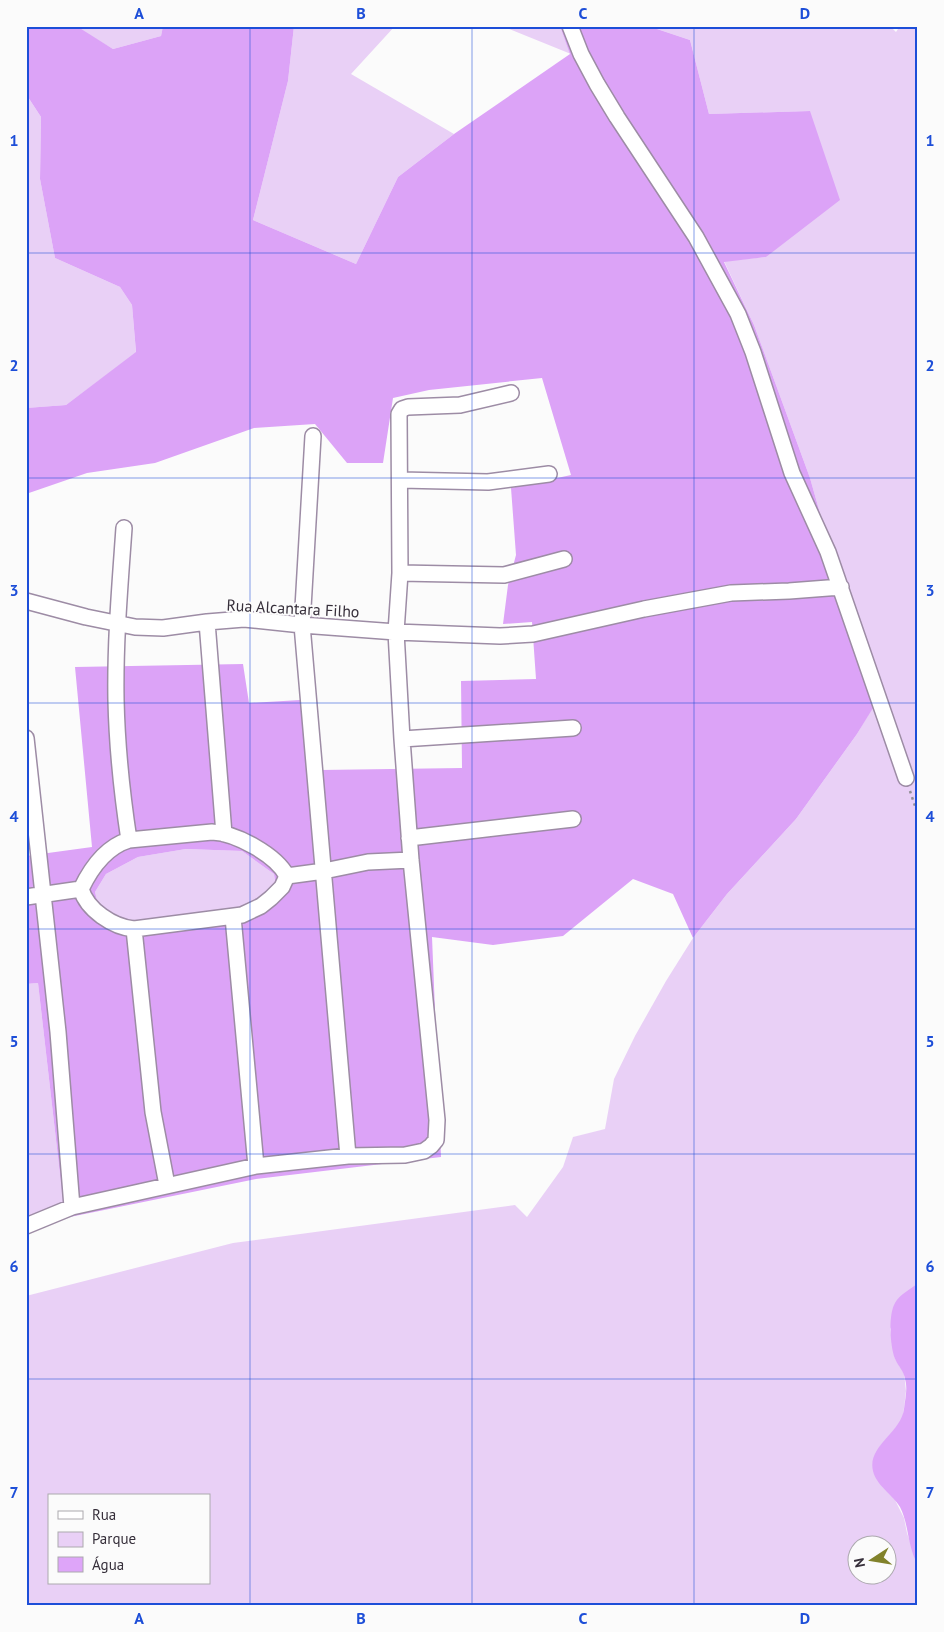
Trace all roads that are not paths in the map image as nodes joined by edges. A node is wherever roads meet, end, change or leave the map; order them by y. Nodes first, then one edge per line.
1 (570, 26) edge
2 (511, 393) dead end
3 (313, 436) dead end
4 (549, 474) dead end
5 (401, 480) junction
6 (124, 528) dead end
7 (564, 559) dead end
8 (400, 573) junction
9 (841, 587) junction
10 (26, 601) edge
11 (207, 622) junction
12 (117, 624) junction
13 (302, 625) junction
14 (396, 632) junction
15 (573, 728) dead end
16 (26, 738) edge
17 (402, 739) junction
18 (906, 778) road end
19 (573, 819) dead end
20 (224, 834) junction
21 (409, 838) junction
22 (129, 840) junction
23 (411, 860) junction
24 (324, 871) junction
25 (287, 876) junction
26 (82, 889) junction
27 (43, 895) junction
28 (26, 897) edge
29 (233, 917) junction
30 (134, 929) junction
31 (348, 1156) junction
32 (256, 1166) junction
33 (167, 1185) junction
34 (72, 1207) junction
35 (26, 1226) edge

1 - 9 street
2 - 5 street
3 - 13 street
4 - 5 street
5 - 8 street
6 - 12 street
7 - 8 street
8 - 14 street
9 - 14 street, Rua Alcantara Filho
9 - 18 street
10 - 12 street, Rua Alcantara Filho
11 - 12 street, Rua Alcantara Filho
11 - 13 street, Rua Alcantara Filho
11 - 20 street
12 - 22 street
13 - 14 street, Rua Alcantara Filho
13 - 24 street
14 - 17 street
15 - 17 street
16 - 27 street
17 - 21 street
19 - 21 street
20 - 22 street
20 - 25 street
21 - 23 street
22 - 26 street
23 - 24 street
23 - 31 street
24 - 25 street
24 - 31 street
25 - 29 street
26 - 27 street
26 - 30 street
27 - 28 street
27 - 34 street
29 - 30 street
29 - 32 street
30 - 33 street
31 - 32 street
32 - 33 street
33 - 34 street
34 - 35 street

